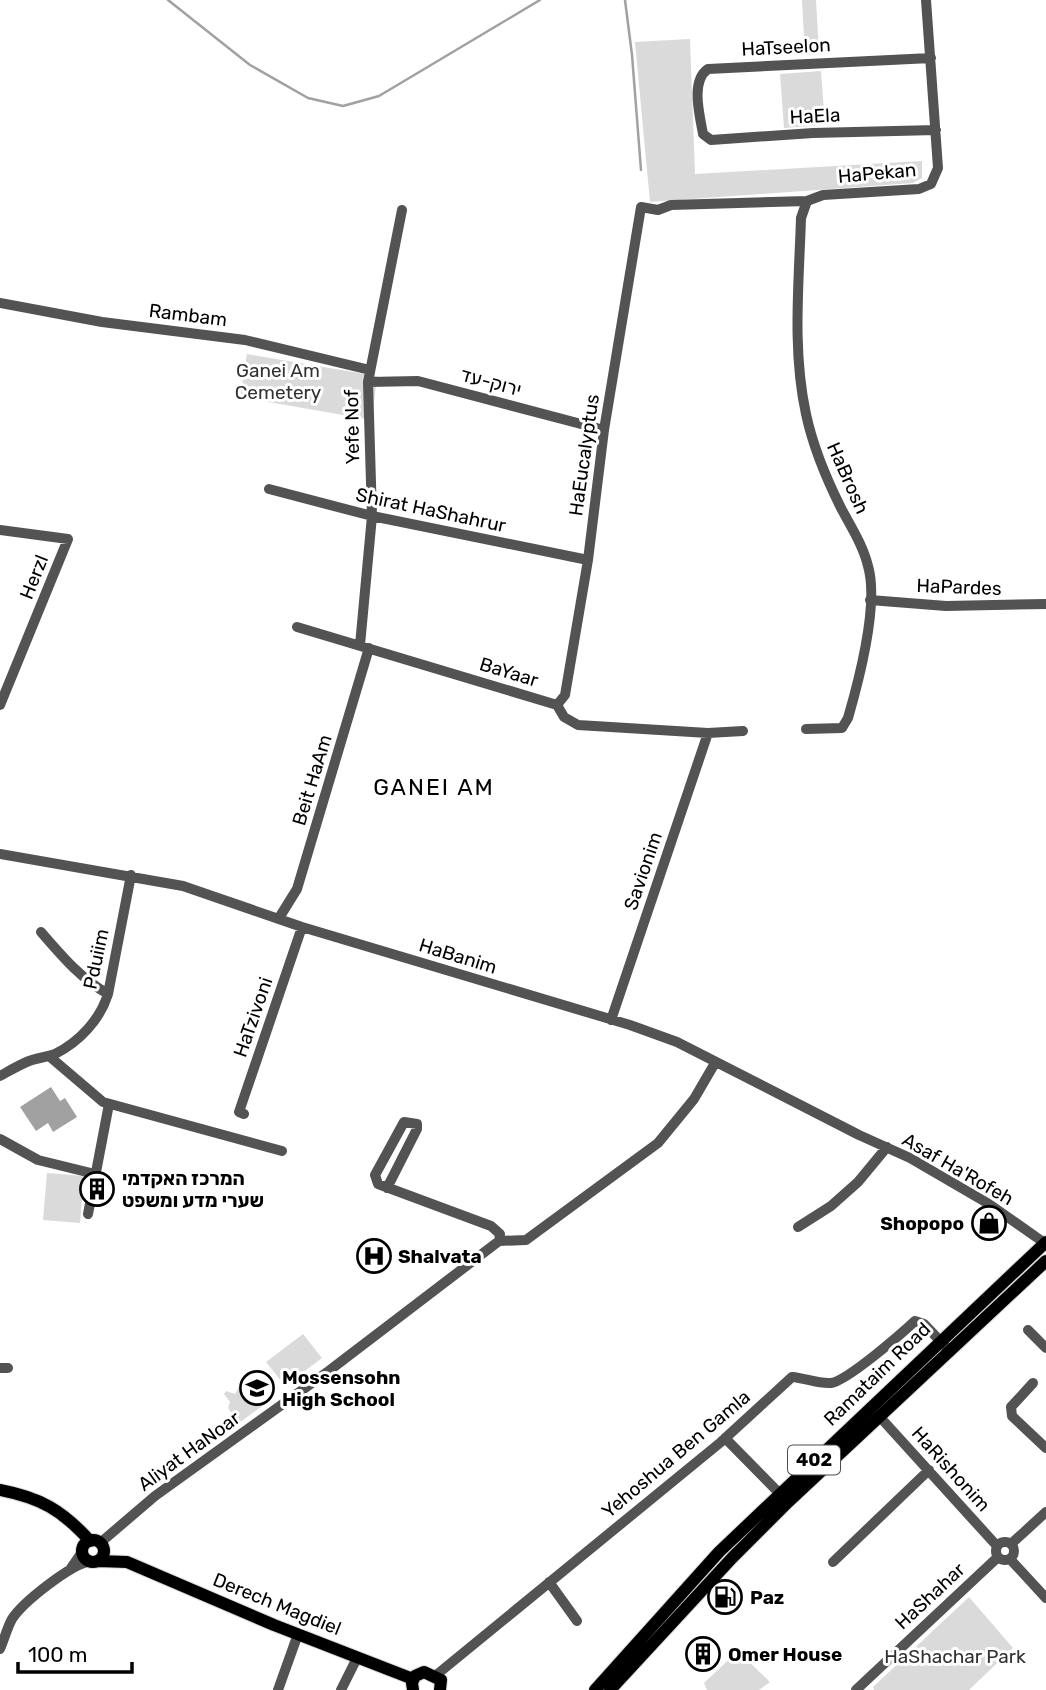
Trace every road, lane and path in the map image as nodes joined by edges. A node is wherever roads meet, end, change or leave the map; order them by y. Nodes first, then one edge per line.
1 (926, 0) edge
2 (931, 58) junction
3 (702, 130) joint
4 (936, 130) junction
5 (807, 201) junction
6 (641, 207) joint
7 (402, 210) dead end
8 (0, 303) edge
9 (370, 370) junction
10 (368, 382) junction
11 (604, 430) junction
12 (269, 489) dead end
13 (372, 516) junction
14 (0, 530) edge
15 (588, 560) junction
16 (870, 600) junction
17 (1046, 604) edge
18 (297, 627) dead end
19 (364, 646) junction
20 (6, 678) edge
21 (0, 705) edge
22 (557, 705) junction
23 (806, 729) dead end
24 (743, 731) dead end
25 (708, 733) junction
26 (0, 854) edge
27 (131, 875) junction
28 (279, 918) junction
29 (302, 927) junction
30 (41, 932) dead end
31 (108, 994) junction
32 (611, 1020) junction
33 (49, 1056) junction
34 (715, 1063) junction
35 (0, 1076) edge
36 (109, 1104) junction
37 (244, 1114) dead end
38 (0, 1139) edge
39 (887, 1147) junction
40 (282, 1151) dead end
41 (95, 1174) junction
42 (387, 1188) junction
43 (88, 1214) dead end
44 (798, 1227) dead end
45 (499, 1241) junction
46 (1046, 1243) edge
47 (1046, 1261) edge
48 (1028, 1330) dead end
49 (944, 1346) junction
50 (1046, 1348) edge
51 (1033, 1383) dead end
52 (879, 1416) junction
53 (725, 1438) junction
54 (1046, 1448) edge
55 (929, 1470) junction
56 (0, 1490) edge
57 (0, 1497) edge
58 (784, 1498) junction
59 (1046, 1512) edge
60 (1011, 1544) junction
61 (93, 1550) junction
62 (998, 1552) junction
63 (1010, 1559) junction
64 (832, 1562) dead end
65 (550, 1583) junction
66 (1046, 1598) edge
67 (0, 1615) edge
68 (12, 1619) junction
69 (577, 1621) dead end
70 (298, 1634) junction
71 (0, 1649) edge
72 (357, 1658) junction
73 (413, 1684) edge
74 (441, 1686) edge
75 (278, 1690) edge
76 (341, 1690) edge
77 (595, 1690) edge
78 (610, 1690) edge
79 (856, 1690) edge

1 - 2 street, HaPekan
2 - 3 street, HaTseelon
2 - 4 street, HaPekan
3 - 4 street, HaEla
4 - 5 street, HaPekan
5 - 6 street, HaPekan
5 - 16 street, HaBrosh
6 - 11 street, HaEucalyptus
7 - 9 street, Yefe Nof
8 - 9 street, Rambam
9 - 10 street, Yefe Nof
10 - 11 street, ירוק-עד
10 - 13 street, Yefe Nof
11 - 15 street, HaEucalyptus
12 - 13 street, Shirat HaShahrur
13 - 15 street, Shirat HaShahrur
13 - 19 street, Yefe Nof
14 - 20 street, Herzl
15 - 22 street, HaEucalyptus
16 - 17 street, HaPardes
16 - 23 street, HaBrosh
18 - 19 street, BaYaar
19 - 22 street, BaYaar
19 - 28 street, Beit HaAm
20 - 21 street, Herzl
22 - 25 street, BaYaar
24 - 25 street, BaYaar
25 - 32 street, Savionim
26 - 27 street, HaBanim
27 - 28 street, HaBanim
27 - 31 street, Pduiim
28 - 29 street, HaBanim
29 - 32 street, HaBanim
29 - 37 street, HaTzivoni
30 - 31 street
31 - 33 street, Pduiim
32 - 34 street, HaBanim
33 - 35 street, Pduiim
33 - 36 street
34 - 39 street, HaBanim
34 - 45 street
36 - 40 street
36 - 41 street
38 - 41 street
39 - 44 street
39 - 46 street, Asaf Ha'Rofeh
41 - 43 street
42 - 42 street
42 - 45 street
45 - 61 street, Aliyat HaNoar
46 - 49 main road, Ramataim Road / 402
47 - 49 main road, Ramataim Road / 402
48 - 50 street
49 - 52 main road, Ramataim Road / 402
49 - 53 street, Yehoshua Ben Gamla
49 - 58 main road, Ramataim Road / 402
51 - 54 street
52 - 55 street, HaRishonim
52 - 58 main road, Ramataim Road / 402
53 - 58 street
53 - 65 street, Yehoshua Ben Gamla
55 - 62 street, HaRishonim
55 - 64 street
56 - 61 main road
57 - 61 main road
58 - 77 main road, Ramataim Road / 402
58 - 78 main road, Ramataim Road / 402
59 - 60 street
60 - 62 street
60 - 63 street
61 - 68 street, Aliyat HaNoar
61 - 70 main road, Derech Magdiel
62 - 63 street
62 - 79 street, HaShahar
63 - 66 street
65 - 69 street
65 - 74 street, Yehoshua Ben Gamla
67 - 68 street
68 - 71 street
70 - 72 main road, Derech Magdiel
70 - 75 street
72 - 73 main road, Derech Magdiel
72 - 76 street
73 - 74 main road

